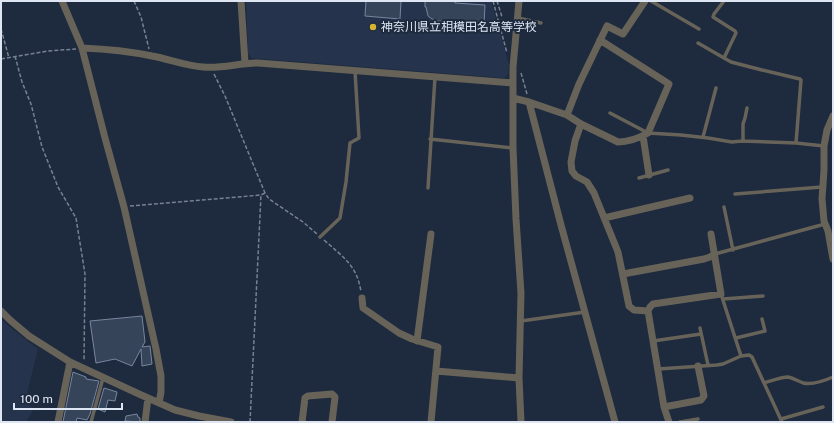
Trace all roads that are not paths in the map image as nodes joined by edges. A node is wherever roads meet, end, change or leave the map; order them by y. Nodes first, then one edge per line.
1 (62, 1) edge
2 (241, 1) edge
3 (519, 1) edge
4 (644, 1) edge
5 (651, 1) edge
6 (724, 1) edge
7 (518, 18) junction
8 (541, 23) dead end
9 (699, 29) dead end
10 (600, 40) junction
11 (698, 43) dead end
12 (82, 48) junction
13 (724, 58) junction
14 (245, 63) junction
15 (355, 71) junction
16 (435, 77) junction
17 (513, 83) junction
18 (716, 88) dead end
19 (513, 98) junction
20 (529, 102) junction
21 (747, 108) dead end
22 (610, 113) dead end
23 (567, 115) junction
24 (833, 116) edge
25 (581, 124) junction
26 (645, 134) junction
27 (703, 137) junction
28 (430, 140) junction
29 (743, 141) junction
30 (796, 143) junction
31 (824, 146) junction
32 (513, 148) junction
33 (668, 170) dead end
34 (648, 175) junction
35 (639, 178) dead end
36 (822, 187) junction
37 (428, 188) dead end
38 (735, 194) dead end
39 (690, 198) dead end
40 (724, 207) dead end
41 (604, 218) junction
42 (825, 224) junction
43 (431, 234) dead end
44 (711, 234) dead end
45 (320, 237) road end
46 (733, 250) junction
47 (714, 254) junction
48 (833, 259) edge
49 (623, 274) junction
50 (763, 296) dead end
51 (722, 297) junction
52 (362, 298) road end
53 (1, 311) edge
54 (648, 311) junction
55 (585, 312) junction
56 (762, 319) dead end
57 (520, 321) junction
58 (700, 328) dead end
59 (701, 334) junction
60 (736, 338) junction
61 (417, 340) junction
62 (653, 341) junction
63 (741, 356) junction
64 (70, 362) junction
65 (708, 365) junction
66 (698, 366) junction
67 (658, 369) junction
68 (436, 371) junction
69 (833, 377) edge
70 (103, 378) junction
71 (519, 378) junction
72 (764, 383) junction
73 (148, 398) junction
74 (159, 402) junction
75 (664, 407) junction
76 (823, 407) dead end
77 (698, 419) dead end
78 (782, 420) edge
79 (58, 422) edge
80 (91, 422) edge
81 (145, 422) edge
82 (232, 422) edge
83 (302, 422) edge
84 (332, 422) edge
85 (431, 422) edge
86 (521, 422) edge
87 (615, 422) edge
88 (669, 422) edge
89 (680, 422) edge

1 - 12 street
2 - 14 street
3 - 7 street
4 - 10 street
5 - 9 lane
6 - 13 lane
7 - 8 lane
7 - 17 street
10 - 23 street
10 - 26 street
11 - 13 lane
12 - 14 street
12 - 74 street
13 - 30 lane
14 - 15 street
15 - 16 street
15 - 45 lane
16 - 17 street
16 - 28 lane
17 - 19 street
18 - 27 lane
19 - 20 street
19 - 32 street
20 - 23 street
20 - 55 street
21 - 29 lane
22 - 26 lane
23 - 25 street
24 - 31 street
25 - 26 street
25 - 41 street
26 - 27 lane
26 - 34 street
27 - 29 lane
28 - 32 lane
28 - 37 lane
29 - 30 lane
30 - 31 lane
31 - 36 street
32 - 57 street
33 - 34 lane
34 - 35 lane
36 - 38 lane
36 - 42 street
39 - 41 street
40 - 46 lane
41 - 49 street
42 - 46 lane
42 - 48 street
43 - 61 street
44 - 47 street
46 - 47 lane
47 - 49 street
47 - 51 street
49 - 54 street
50 - 51 lane
51 - 54 street
51 - 60 lane
52 - 61 street
53 - 64 street
54 - 62 street
55 - 57 lane
55 - 87 street
56 - 60 lane
57 - 71 street
58 - 59 lane
59 - 62 lane
59 - 65 lane
60 - 63 lane
61 - 68 street
62 - 67 street
63 - 65 lane
63 - 72 lane
64 - 70 street
64 - 79 street
65 - 66 lane
66 - 67 lane
66 - 75 street
67 - 75 street
68 - 71 street
68 - 85 street
69 - 72 lane
70 - 73 street
70 - 80 lane
71 - 86 street
72 - 78 lane
73 - 74 street
73 - 81 street
74 - 82 street
75 - 88 street
76 - 78 lane
77 - 89 lane
83 - 84 street

